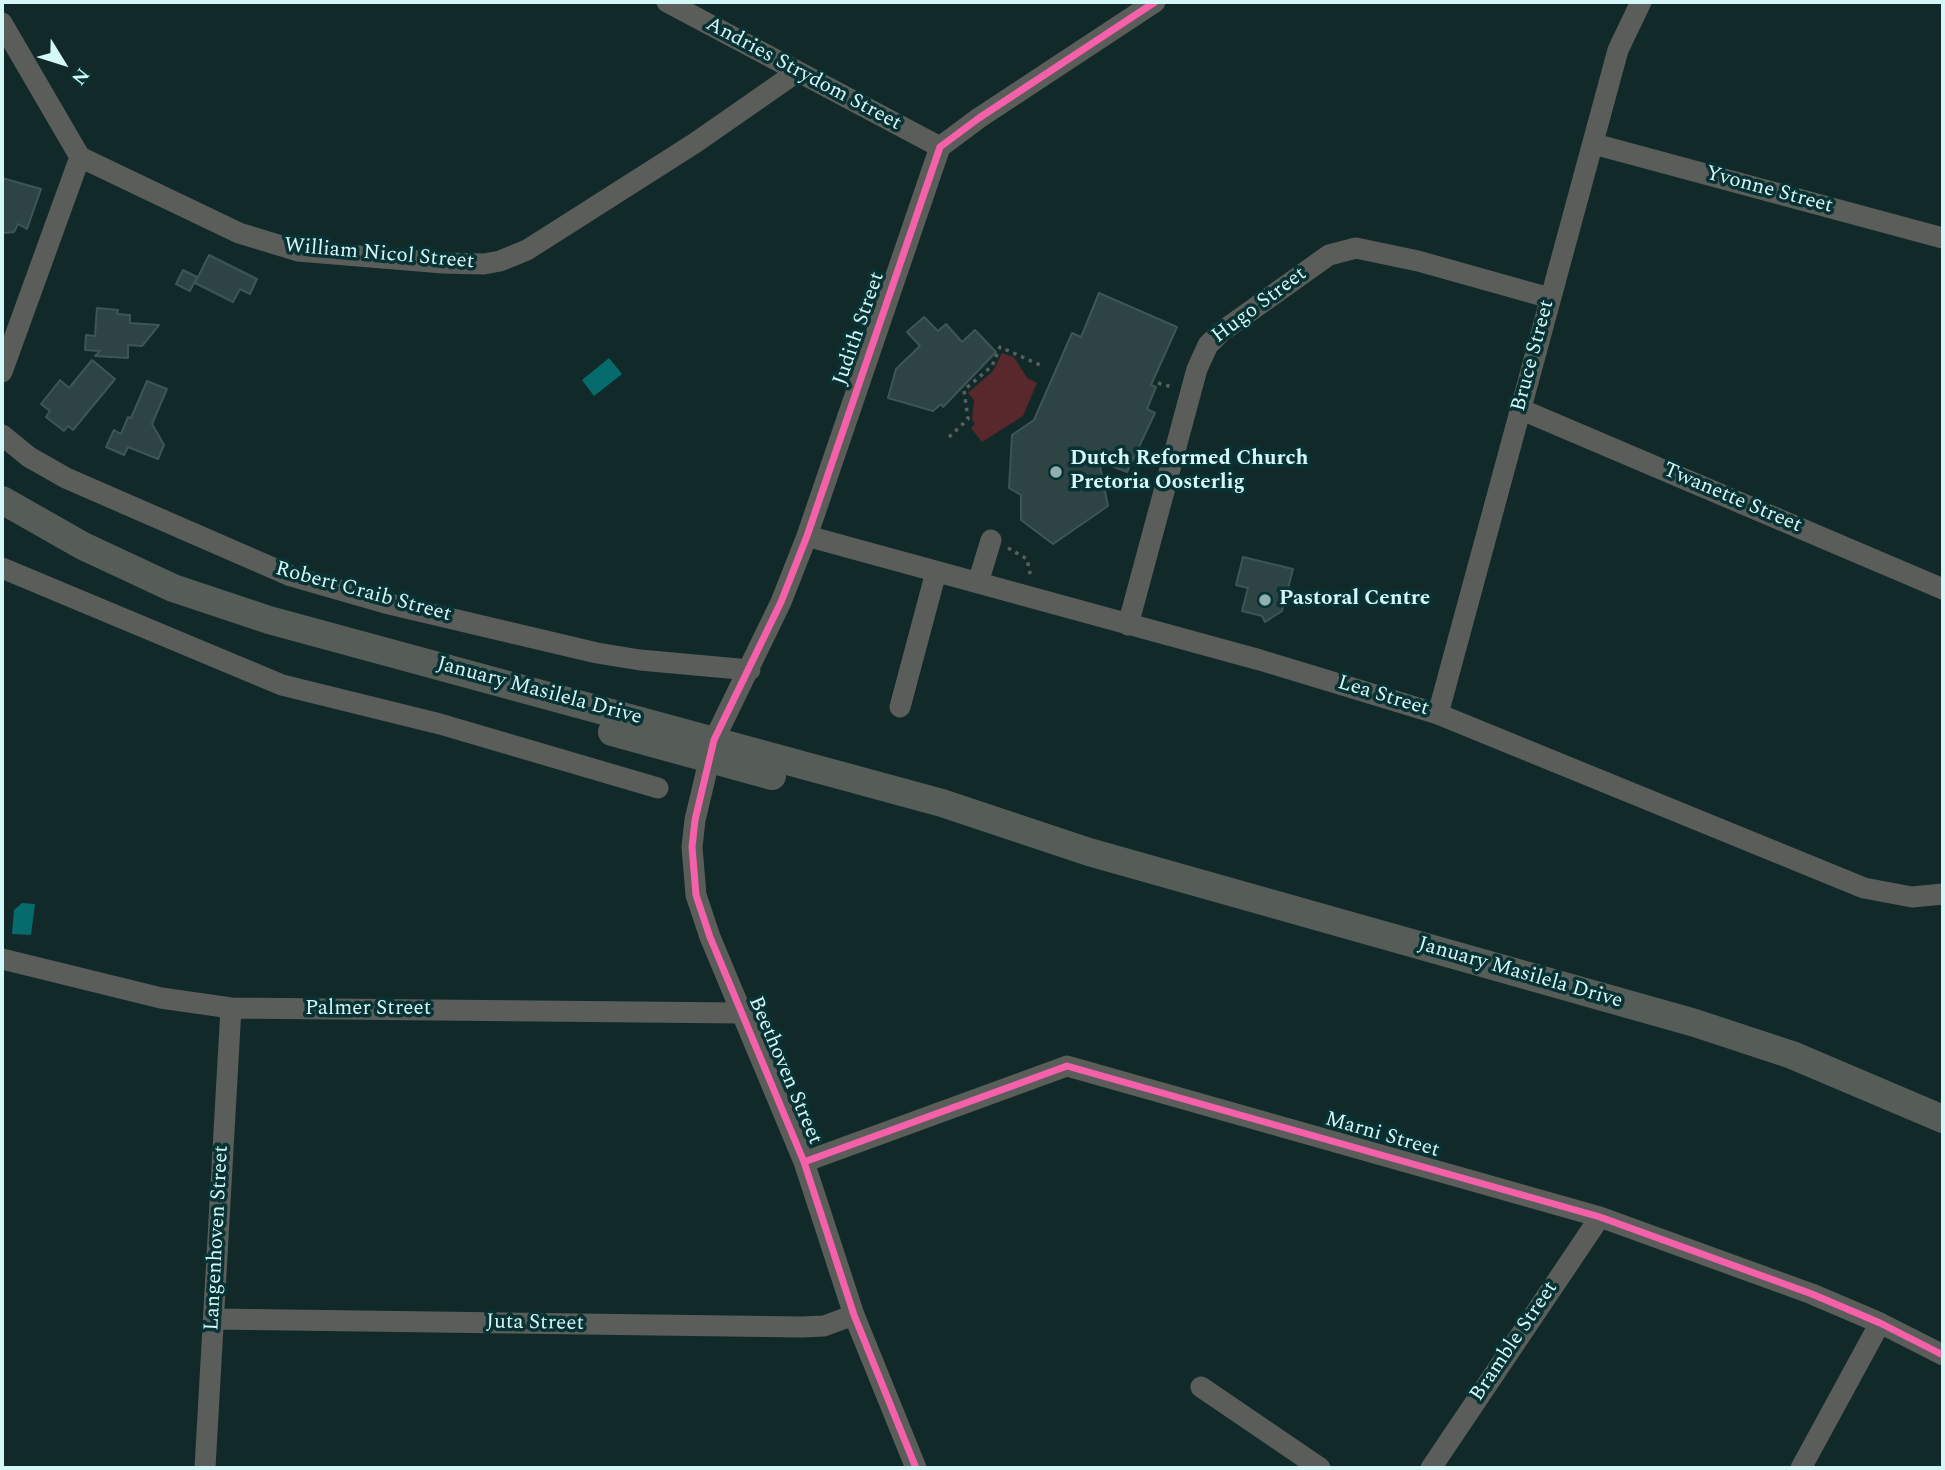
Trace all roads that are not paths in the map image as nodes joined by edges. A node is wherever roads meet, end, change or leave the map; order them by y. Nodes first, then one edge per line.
1 (667, 2) edge
2 (1155, 2) edge
3 (1641, 2) edge
4 (2, 23) edge
5 (797, 72) junction
6 (1594, 144) junction
7 (940, 147) junction
8 (80, 158) junction
9 (1943, 238) edge
10 (1550, 298) junction
11 (2, 372) edge
12 (1520, 409) junction
13 (2, 435) edge
14 (2, 500) edge
15 (2, 516) edge
16 (807, 536) junction
17 (991, 540) road end
18 (2, 568) edge
19 (936, 572) junction
20 (978, 583) junction
21 (1943, 589) edge
22 (1128, 625) junction
23 (750, 670) junction
24 (900, 707) dead end
25 (1438, 713) junction
26 (711, 750) junction
27 (658, 788) dead end
28 (1943, 894) edge
29 (2, 959) edge
30 (230, 1009) junction
31 (740, 1013) junction
32 (1943, 1119) edge
33 (804, 1162) junction
34 (1600, 1217) junction
35 (854, 1315) junction
36 (214, 1320) junction
37 (1880, 1323) junction
38 (1943, 1355) edge
39 (1201, 1387) dead end
40 (205, 1468) edge
41 (916, 1468) edge
42 (1320, 1468) edge
43 (1431, 1468) edge
44 (1801, 1468) edge

1 - 5 street, Andries Strydom Street
2 - 7 street
3 - 6 street, Bruce Street
4 - 8 street
5 - 7 street, Andries Strydom Street
5 - 8 street, William Nicol Street
6 - 9 street, Yvonne Street
6 - 10 street, Bruce Street
7 - 16 street, Judith Street
8 - 11 street
10 - 12 street, Bruce Street
10 - 22 street, Hugo Street
12 - 21 street, Twanette Street
12 - 25 street, Bruce Street
13 - 23 street, Robert Craib Street
14 - 26 main road, January Masilela Drive
15 - 26 main road, January Masilela Drive
16 - 19 street, Lea Street
16 - 23 street, Judith Street
17 - 20 street
18 - 27 street
19 - 20 street, Lea Street
19 - 24 street
20 - 22 street, Lea Street
22 - 25 street, Lea Street
23 - 26 street, Judith Street
25 - 28 street, Lea Street
26 - 31 street, Beethoven Street
26 - 32 main road, January Masilela Drive
29 - 30 street, Palmer Street
30 - 31 street, Palmer Street
30 - 36 street, Langenhoven Street
31 - 33 street, Beethoven Street
33 - 34 street, Marni Street
33 - 35 street, Beethoven Street
34 - 37 street, Marni Street
34 - 43 street, Bramble Street
35 - 36 street, Juta Street
35 - 41 street, Beethoven Street
36 - 40 street, Langenhoven Street
37 - 38 street, Marni Street
37 - 44 street
39 - 42 street

